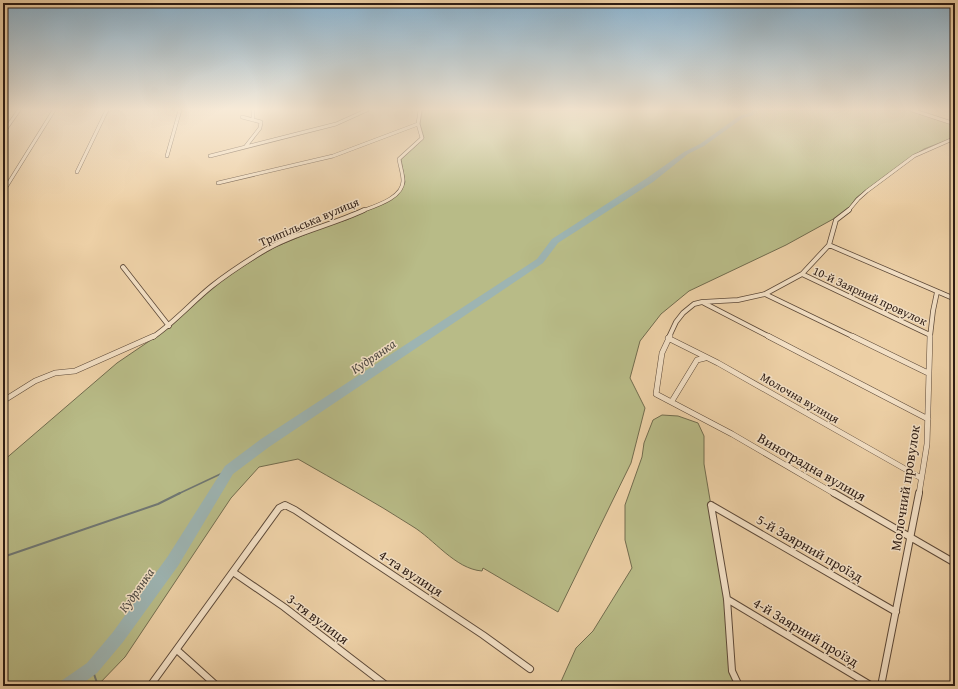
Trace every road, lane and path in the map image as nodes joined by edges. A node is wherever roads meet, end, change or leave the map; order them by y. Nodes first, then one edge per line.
1 (33, 142) edge
2 (91, 142) edge
3 (171, 142) edge
4 (249, 142) edge
5 (264, 142) edge
6 (370, 142) edge
7 (417, 142) edge
8 (945, 142) edge
9 (245, 147) junction
10 (167, 156) dead end
11 (210, 156) dead end
12 (77, 172) dead end
13 (218, 183) dead end
14 (5, 186) edge
15 (3, 192) edge
16 (829, 245) junction
17 (124, 267) dead end
18 (802, 274) junction
19 (937, 292) junction
20 (765, 294) junction
21 (955, 300) edge
22 (702, 302) junction
23 (169, 326) junction
24 (930, 335) junction
25 (668, 338) junction
26 (707, 359) junction
27 (928, 373) junction
28 (3, 400) edge
29 (672, 402) junction
30 (928, 419) junction
31 (921, 478) junction
32 (910, 539) junction
33 (955, 563) edge
34 (233, 572) junction
35 (727, 599) junction
36 (896, 612) junction
37 (177, 650) junction
38 (530, 668) dead end
39 (150, 686) edge
40 (218, 686) edge
41 (387, 686) edge
42 (739, 686) edge
43 (872, 686) edge
44 (881, 686) edge

1 - 14 street
2 - 12 street
3 - 10 street
4 - 9 street
5 - 9 street
6 - 13 street
7 - 23 street, Трипільська вулиця
8 - 16 street
9 - 11 street
14 - 15 street
16 - 18 street
16 - 19 street
17 - 23 street
18 - 20 street
18 - 24 street, 10-й Заярний провулок
19 - 21 street
19 - 24 street, Молочний провулок
20 - 22 street
20 - 27 street
22 - 25 street
22 - 30 street
23 - 28 street, Трипільська вулиця
24 - 27 street, Молочний провулок
25 - 26 street, Молочна вулиця
25 - 29 street, Виноградна вулиця
26 - 29 street
26 - 31 street, Молочна вулиця
27 - 30 street, Молочний провулок
29 - 32 street, Виноградна вулиця
30 - 31 street, Молочний провулок
31 - 32 street, Молочний провулок
32 - 33 street, Виноградна вулиця
32 - 36 street, Молочний провулок
34 - 37 street
34 - 38 street, 4-та вулиця
34 - 41 street, 3-тя вулиця
35 - 36 street, 5-й Заярний проїзд
35 - 42 street
35 - 43 street, 4-й Заярний проїзд
36 - 44 street, Молочний провулок
37 - 39 street
37 - 40 street

